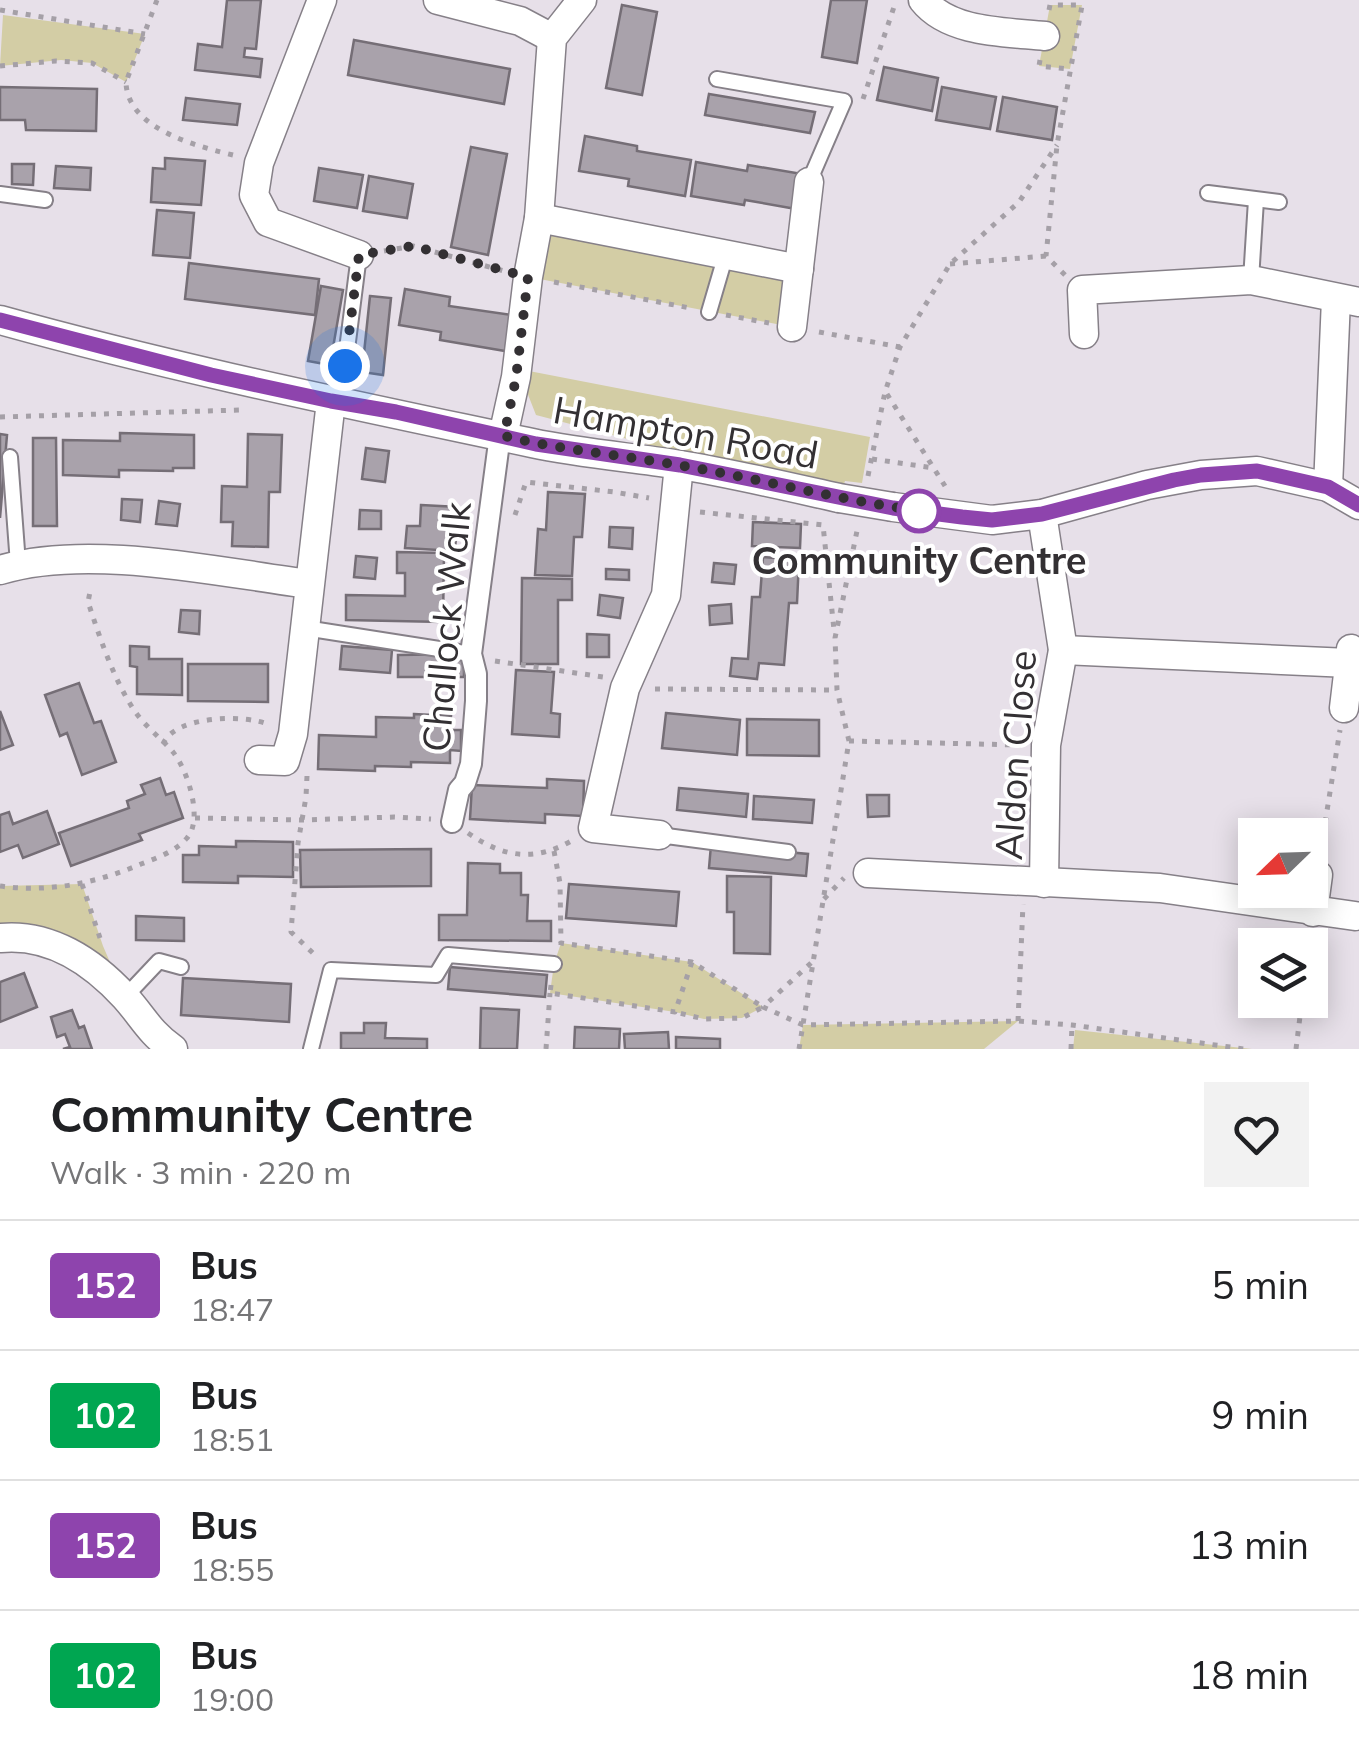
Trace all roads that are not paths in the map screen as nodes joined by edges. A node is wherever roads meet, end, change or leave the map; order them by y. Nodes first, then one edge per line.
1 (322, 0) edge
2 (438, 0) edge
3 (582, 0) edge
4 (923, 0) edge
5 (1045, 36) dead end
6 (552, 38) junction
7 (717, 79) dead end
8 (810, 182) joint
9 (1208, 193) dead end
10 (0, 194) edge
11 (44, 200) dead end
12 (1256, 200) junction
13 (1279, 202) dead end
14 (539, 218) junction
15 (726, 254) junction
16 (359, 255) joint
17 (799, 269) junction
18 (1251, 280) junction
19 (1348, 300) edge
20 (709, 312) dead end
21 (0, 320) edge
22 (792, 327) dead end
23 (1084, 334) dead end
24 (345, 366) dead end
25 (331, 401) junction
26 (502, 436) junction
27 (10, 456) dead end
28 (680, 465) junction
29 (1328, 487) junction
30 (1359, 505) edge
31 (1042, 514) junction
32 (9, 567) edge
33 (308, 584) junction
34 (305, 628) junction
35 (1063, 650) junction
36 (470, 654) junction
37 (1344, 708) road end
38 (259, 760) dead end
39 (452, 822) road end
40 (659, 835) joint
41 (788, 852) dead end
42 (868, 873) dead end
43 (1034, 882) junction
44 (1314, 908) edge
45 (1313, 912) junction
46 (1357, 916) edge
47 (0, 938) edge
48 (554, 964) road end
49 (181, 968) dead end
50 (125, 997) junction
51 (173, 1049) edge
52 (310, 1049) edge

1 - 16 street
2 - 6 street
3 - 6 street
4 - 5 street
6 - 14 street
7 - 8 lane
8 - 17 street
9 - 12 lane
10 - 11 lane
12 - 13 lane
12 - 18 lane
14 - 15 street
14 - 26 street
15 - 17 street
15 - 20 lane
16 - 24 lane
17 - 22 street
18 - 19 street
18 - 23 street
19 - 29 street
21 - 25 street, Hampton Road
25 - 26 street, Hampton Road
25 - 33 street
26 - 28 street, Hampton Road
26 - 36 street, Challock Walk
27 - 32 lane
28 - 31 street, Hampton Road, bridge
28 - 40 street
29 - 30 street, Hampton Road
29 - 31 street, Hampton Road
31 - 35 street, Aldon Close
32 - 33 street
33 - 34 street
34 - 36 lane
34 - 38 street
35 - 37 street
35 - 43 street, Aldon Close
36 - 39 street, Challock Walk
40 - 41 lane
42 - 43 street, Aldon Close
43 - 45 street, Aldon Close
44 - 45 street
45 - 46 street, Aldon Close
47 - 50 street
48 - 52 lane
49 - 50 lane
50 - 51 street

